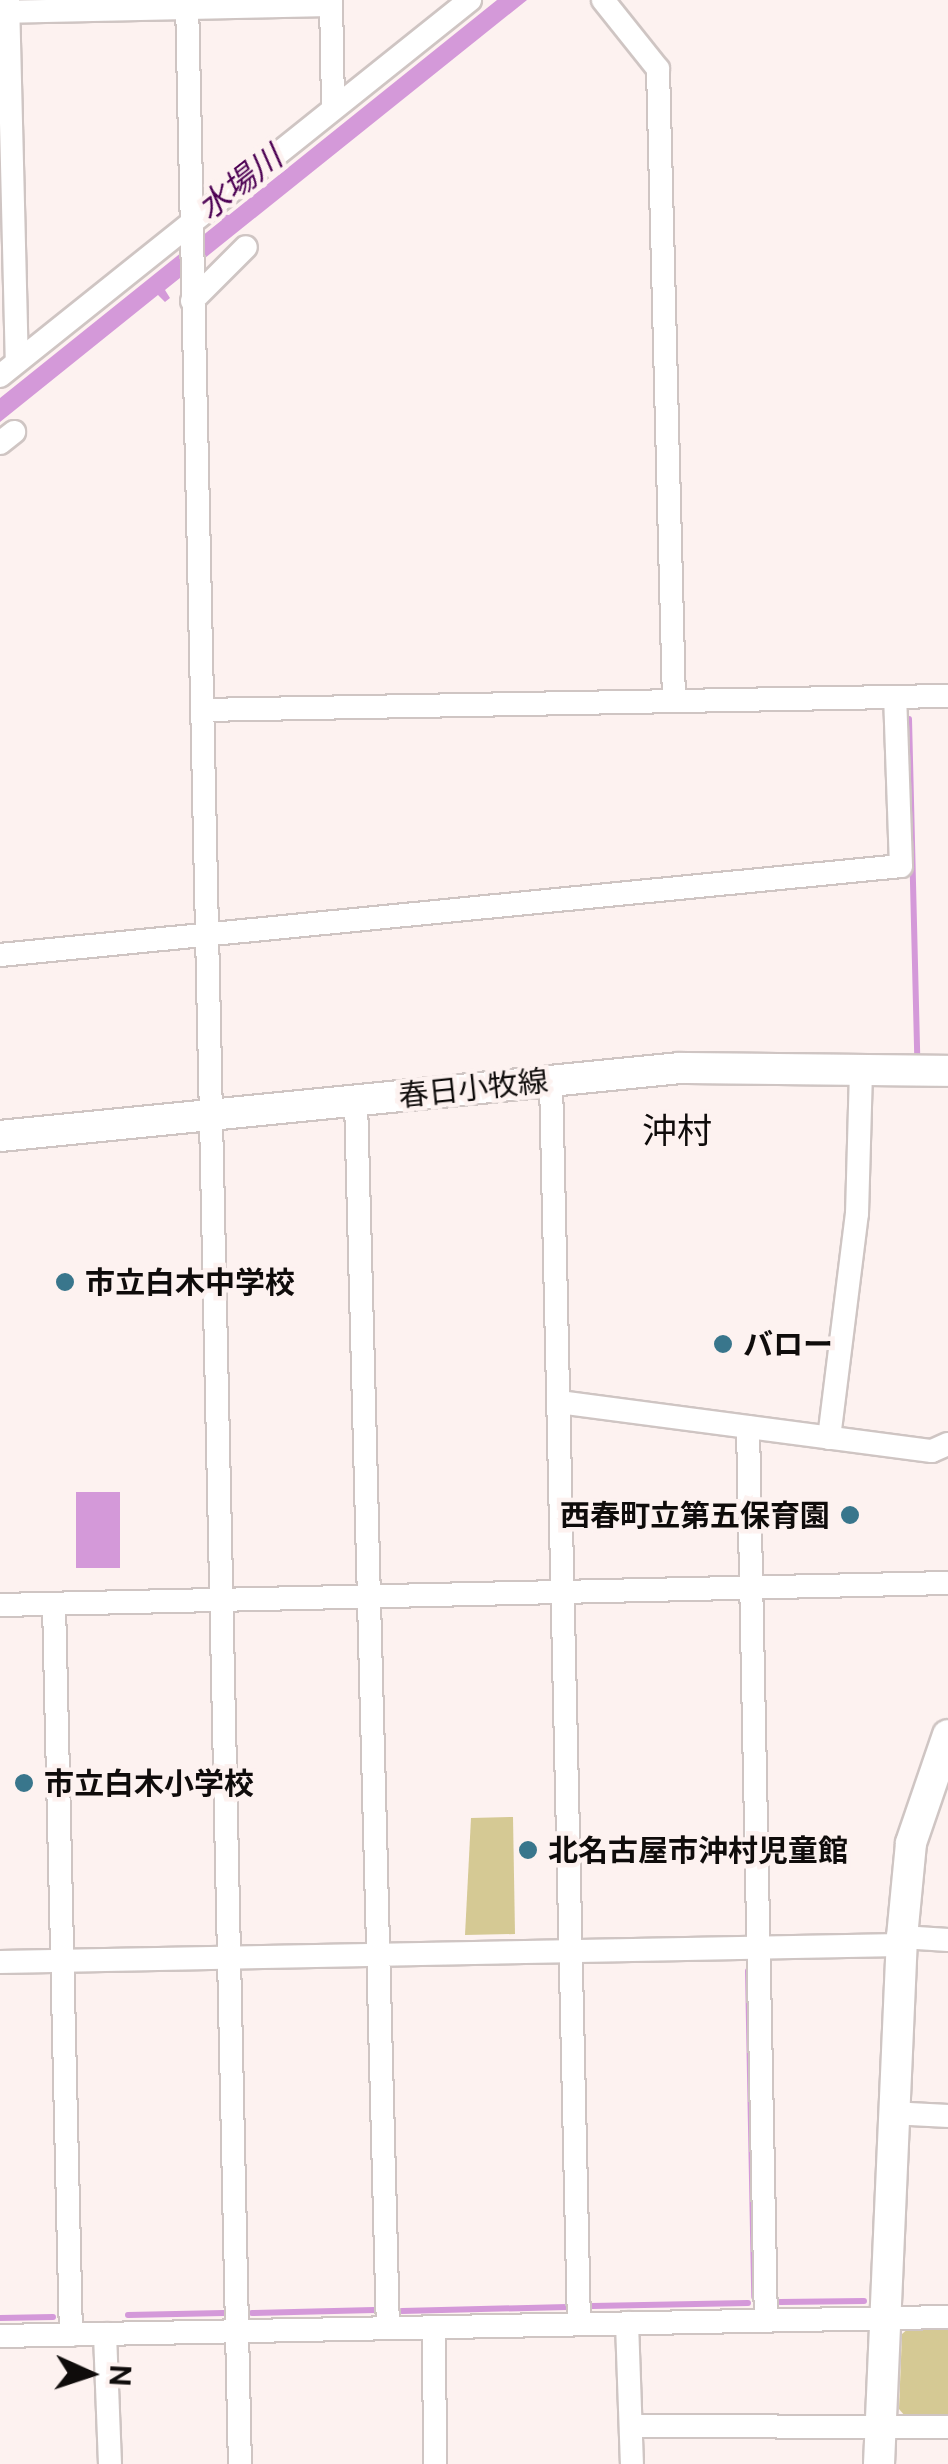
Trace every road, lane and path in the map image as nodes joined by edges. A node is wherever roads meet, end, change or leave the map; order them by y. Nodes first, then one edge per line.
1 (470, 0) edge
2 (602, 0) edge
3 (331, 2) edge
4 (187, 4) edge
5 (6, 8) edge
6 (334, 107) junction
7 (192, 227) junction
8 (246, 248) dead end
9 (192, 297) junction
10 (9, 368) edge
11 (948, 696) edge
12 (895, 697) junction
13 (674, 701) junction
14 (202, 710) junction
15 (207, 934) junction
16 (0, 955) edge
17 (861, 1069) junction
18 (948, 1071) edge
19 (551, 1080) junction
20 (356, 1100) junction
21 (211, 1115) junction
22 (0, 1136) edge
23 (560, 1402) junction
24 (748, 1428) junction
25 (829, 1438) junction
26 (948, 1444) edge
27 (948, 1583) edge
28 (752, 1589) junction
29 (563, 1592) junction
30 (371, 1594) junction
31 (222, 1599) junction
32 (54, 1604) junction
33 (0, 1605) edge
34 (948, 1735) edge
35 (948, 1940) edge
36 (901, 1941) junction
37 (759, 1948) junction
38 (569, 1954) junction
39 (227, 1956) junction
40 (380, 1957) junction
41 (62, 1960) junction
42 (0, 1962) edge
43 (892, 2113) junction
44 (948, 2116) edge
45 (948, 2317) edge
46 (884, 2318) junction
47 (766, 2320) junction
48 (627, 2323) junction
49 (578, 2324) junction
50 (434, 2327) junction
51 (388, 2328) junction
52 (236, 2331) junction
53 (70, 2334) junction
54 (105, 2334) junction
55 (0, 2336) edge
56 (880, 2424) junction
57 (631, 2426) junction
58 (948, 2426) edge
59 (110, 2464) edge
60 (240, 2464) edge
61 (435, 2464) edge
62 (632, 2464) edge
63 (879, 2464) edge

1 - 6 street
2 - 13 street
3 - 4 street
3 - 6 street
4 - 5 street
4 - 7 street
5 - 10 street
6 - 7 street
7 - 9 street
7 - 10 street
8 - 9 street
9 - 14 street
11 - 12 street
12 - 13 street
12 - 15 street
13 - 14 street
14 - 15 street
15 - 16 street
15 - 21 street
17 - 18 main road, 春日小牧線
17 - 19 main road, 春日小牧線
17 - 25 street
19 - 20 main road, 春日小牧線
19 - 23 street
20 - 21 main road, 春日小牧線
20 - 30 street
21 - 22 main road, 春日小牧線
21 - 31 street
23 - 24 street
23 - 29 street
24 - 25 street
24 - 28 street
25 - 26 street
27 - 28 street
28 - 29 street
28 - 37 street
29 - 30 street
29 - 38 street
30 - 31 street
30 - 40 street
31 - 32 street
31 - 39 street
32 - 33 street
32 - 41 street
34 - 36 main road
35 - 36 street
36 - 37 street
36 - 43 main road
37 - 38 street
37 - 47 street
38 - 40 street
38 - 49 street
39 - 40 street
39 - 41 street
39 - 52 street
40 - 51 street
41 - 42 street
41 - 53 street
43 - 44 street
43 - 46 main road
45 - 46 street
46 - 47 street
46 - 56 main road
47 - 48 street
48 - 49 street
48 - 57 street
49 - 50 street
50 - 51 street
50 - 61 street
51 - 52 street
52 - 54 street
52 - 60 street
53 - 54 street
53 - 55 street
54 - 59 street
56 - 57 street
56 - 58 street
56 - 63 main road
57 - 62 street

